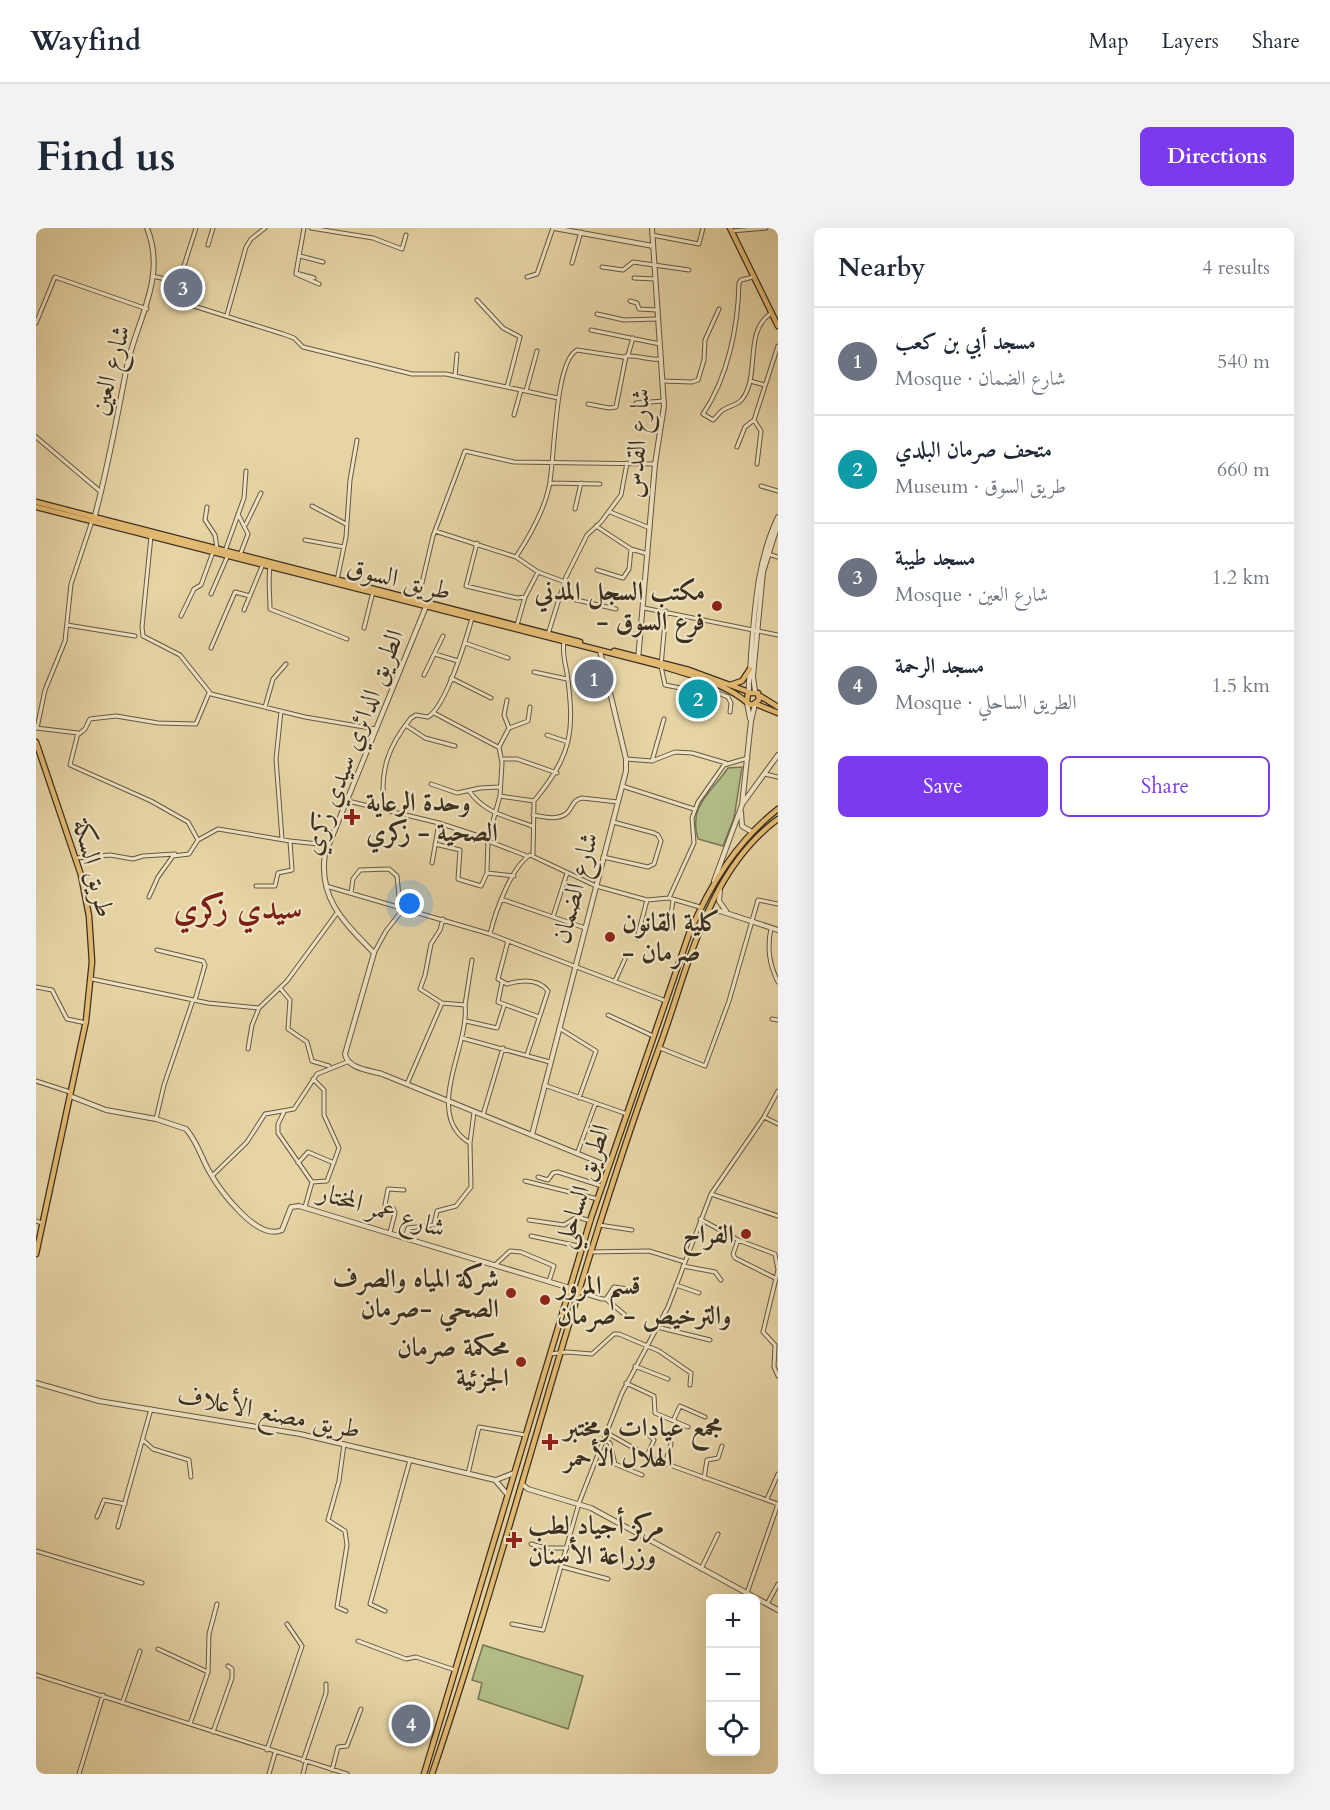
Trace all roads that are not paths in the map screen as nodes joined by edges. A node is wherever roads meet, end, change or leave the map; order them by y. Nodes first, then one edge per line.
1 (147, 228) edge
2 (196, 228) edge
3 (213, 228) edge
4 (265, 228) edge
5 (304, 228) edge
6 (311, 228) edge
7 (554, 228) edge
8 (652, 228) edge
9 (703, 228) edge
10 (766, 228) edge
11 (731, 229) edge
12 (259, 230) edge
13 (584, 231) edge
14 (406, 235) dead end
15 (652, 235) junction
16 (208, 245) dead end
17 (653, 246) junction
18 (300, 256) junction
19 (323, 262) dead end
20 (572, 263) dead end
21 (654, 265) junction
22 (602, 267) dead end
23 (689, 270) dead end
24 (296, 273) junction
25 (152, 276) junction
26 (527, 277) dead end
27 (753, 277) junction
28 (314, 278) dead end
29 (634, 278) dead end
30 (655, 279) junction
31 (179, 282) junction
32 (318, 284) dead end
33 (477, 300) dead end
34 (630, 301) dead end
35 (147, 309) junction
36 (719, 309) dead end
37 (657, 310) junction
38 (597, 314) dead end
39 (770, 314) junction
40 (227, 315) junction
41 (657, 319) junction
42 (36, 323) edge
43 (778, 326) edge
44 (591, 330) dead end
45 (633, 338) junction
46 (660, 344) junction
47 (778, 346) edge
48 (537, 351) dead end
49 (458, 354) dead end
50 (627, 356) junction
51 (661, 359) junction
52 (455, 376) junction
53 (662, 381) junction
54 (750, 381) junction
55 (765, 385) junction
56 (507, 387) junction
57 (521, 390) junction
58 (526, 391) junction
59 (558, 398) junction
60 (664, 401) junction
61 (636, 403) dead end
62 (588, 404) dead end
63 (514, 416) dead end
64 (754, 420) junction
65 (36, 437) edge
66 (357, 440) dead end
67 (737, 447) dead end
68 (552, 462) junction
69 (627, 463) junction
70 (655, 464) junction
71 (757, 464) dead end
72 (246, 471) dead end
73 (550, 483) junction
74 (581, 483) junction
75 (600, 484) dead end
76 (761, 486) dead end
77 (778, 491) edge
78 (101, 492) junction
79 (261, 494) dead end
80 (36, 502) edge
81 (312, 506) dead end
82 (36, 507) edge
83 (207, 507) dead end
84 (575, 509) dead end
85 (610, 512) junction
86 (238, 514) junction
87 (778, 517) edge
88 (94, 520) junction
89 (346, 524) junction
90 (778, 524) edge
91 (246, 525) junction
92 (596, 526) junction
93 (650, 528) junction
94 (435, 531) junction
95 (151, 536) junction
96 (305, 540) dead end
97 (477, 543) junction
98 (344, 547) junction
99 (631, 549) junction
100 (215, 550) junction
101 (226, 553) junction
102 (648, 554) junction
103 (766, 554) junction
104 (240, 555) junction
105 (516, 557) junction
106 (778, 557) edge
107 (263, 564) junction
108 (270, 566) junction
109 (597, 570) dead end
110 (538, 572) junction
111 (337, 580) junction
112 (565, 582) junction
113 (373, 592) junction
114 (211, 594) dead end
115 (250, 596) junction
116 (559, 596) junction
117 (525, 597) junction
118 (418, 600) junction
119 (427, 605) junction
120 (644, 608) junction
121 (615, 609) dead end
122 (244, 610) dead end
123 (666, 611) junction
124 (181, 616) dead end
125 (472, 618) junction
126 (67, 625) junction
127 (516, 627) junction
128 (363, 628) dead end
129 (755, 630) junction
130 (548, 634) junction
131 (778, 635) edge
132 (135, 636) dead end
133 (443, 636) dead end
134 (347, 639) dead end
135 (564, 641) junction
136 (465, 643) junction
137 (211, 648) dead end
138 (600, 650) junction
139 (611, 653) junction
140 (435, 654) junction
141 (508, 658) dead end
142 (638, 658) junction
143 (603, 660) junction
144 (458, 661) junction
145 (286, 664) dead end
146 (661, 664) junction
147 (750, 669) junction
148 (534, 672) dead end
149 (424, 675) dead end
150 (451, 678) junction
151 (567, 679) junction
152 (708, 681) junction
153 (728, 685) junction
154 (696, 691) junction
155 (210, 692) junction
156 (754, 693) junction
157 (492, 698) dead end
158 (507, 700) dead end
159 (747, 702) junction
160 (756, 704) junction
161 (265, 707) junction
162 (530, 707) dead end
163 (778, 707) edge
164 (280, 711) junction
165 (730, 712) dead end
166 (434, 713) junction
167 (778, 713) edge
168 (664, 719) dead end
169 (751, 721) junction
170 (407, 726) junction
171 (37, 728) edge
172 (508, 728) junction
173 (376, 729) junction
174 (79, 734) junction
175 (547, 735) dead end
176 (36, 742) edge
177 (568, 742) junction
178 (456, 746) dead end
179 (499, 747) junction
180 (38, 756) edge
181 (778, 756) edge
182 (748, 758) junction
183 (502, 759) junction
184 (626, 759) junction
185 (652, 761) junction
186 (727, 764) junction
187 (557, 773) junction
188 (763, 774) junction
189 (778, 777) edge
190 (431, 784) dead end
191 (622, 786) junction
192 (499, 787) junction
193 (469, 791) junction
194 (500, 796) junction
195 (348, 801) junction
196 (534, 801) junction
197 (618, 802) junction
198 (742, 806) junction
199 (778, 809) edge
200 (384, 810) junction
201 (695, 810) junction
202 (497, 813) junction
203 (532, 815) junction
204 (778, 819) edge
205 (613, 822) junction
206 (438, 823) junction
207 (532, 826) junction
208 (752, 832) junction
209 (282, 839) junction
210 (198, 840) junction
211 (488, 840) junction
212 (290, 842) junction
213 (328, 844) junction
214 (435, 844) junction
215 (177, 855) junction
216 (527, 856) junction
217 (533, 856) junction
218 (603, 857) junction
219 (76, 858) junction
220 (432, 863) dead end
221 (567, 872) junction
222 (487, 873) junction
223 (514, 876) junction
224 (713, 884) junction
225 (325, 885) junction
226 (256, 886) dead end
227 (596, 886) junction
228 (720, 890) junction
229 (351, 893) junction
230 (149, 897) dead end
231 (501, 899) junction
232 (671, 899) junction
233 (647, 900) junction
234 (778, 904) edge
235 (402, 907) junction
236 (700, 907) junction
237 (337, 913) junction
238 (707, 913) junction
239 (729, 913) junction
240 (553, 917) junction
241 (443, 919) junction
242 (753, 923) junction
243 (585, 928) junction
244 (771, 928) junction
245 (669, 929) dead end
246 (778, 930) edge
247 (490, 934) junction
248 (637, 938) dead end
249 (508, 941) junction
250 (157, 950) dead end
251 (374, 953) junction
252 (625, 959) dead end
253 (472, 960) dead end
254 (574, 966) junction
255 (92, 979) junction
256 (615, 981) junction
257 (502, 982) junction
258 (778, 982) edge
259 (36, 987) edge
260 (279, 988) junction
261 (194, 1000) junction
262 (442, 1002) junction
263 (668, 1002) junction
264 (465, 1005) junction
265 (504, 1006) junction
266 (259, 1008) junction
267 (608, 1015) dead end
268 (540, 1017) junction
269 (772, 1019) dead end
270 (778, 1020) edge
271 (466, 1021) junction
272 (86, 1023) junction
273 (559, 1028) junction
274 (654, 1037) junction
275 (462, 1038) junction
276 (503, 1048) junction
277 (660, 1048) junction
278 (248, 1049) dead end
279 (527, 1055) junction
280 (347, 1062) junction
281 (550, 1062) junction
282 (331, 1067) junction
283 (313, 1079) junction
284 (639, 1080) junction
285 (36, 1081) edge
286 (646, 1083) junction
287 (406, 1084) junction
288 (544, 1085) junction
289 (778, 1091) edge
290 (70, 1094) junction
291 (579, 1098) junction
292 (447, 1101) junction
293 (595, 1104) junction
294 (284, 1111) junction
295 (474, 1112) junction
296 (627, 1114) junction
297 (483, 1115) junction
298 (764, 1117) junction
299 (156, 1119) junction
300 (778, 1124) edge
301 (532, 1135) junction
302 (470, 1143) junction
303 (577, 1154) junction
304 (298, 1163) junction
305 (334, 1163) junction
306 (608, 1166) junction
307 (212, 1176) junction
308 (538, 1177) dead end
309 (525, 1181) dead end
310 (312, 1182) junction
311 (602, 1185) junction
312 (404, 1190) dead end
313 (711, 1194) junction
314 (598, 1199) junction
315 (305, 1207) junction
316 (778, 1216) edge
317 (700, 1219) junction
318 (529, 1220) dead end
319 (36, 1221) edge
320 (591, 1221) junction
321 (42, 1223) junction
322 (598, 1225) junction
323 (633, 1230) dead end
324 (390, 1232) junction
325 (531, 1236) dead end
326 (405, 1237) junction
327 (738, 1240) junction
328 (583, 1247) junction
329 (589, 1252) junction
330 (36, 1254) edge
331 (496, 1264) junction
332 (684, 1264) junction
333 (776, 1278) junction
334 (721, 1280) dead end
335 (549, 1282) junction
336 (676, 1285) junction
337 (570, 1288) junction
338 (635, 1290) dead end
339 (577, 1292) junction
340 (699, 1293) dead end
341 (606, 1299) junction
342 (625, 1315) dead end
343 (657, 1327) junction
344 (710, 1340) dead end
345 (646, 1344) junction
346 (550, 1354) junction
347 (559, 1354) junction
348 (635, 1366) junction
349 (778, 1376) edge
350 (668, 1379) dead end
351 (36, 1383) edge
352 (626, 1383) junction
353 (690, 1385) dead end
354 (151, 1409) junction
355 (705, 1417) dead end
356 (674, 1419) junction
357 (688, 1427) dead end
358 (607, 1433) junction
359 (648, 1434) dead end
360 (525, 1435) junction
361 (143, 1440) junction
362 (604, 1440) junction
363 (344, 1444) junction
364 (671, 1444) dead end
365 (722, 1446) dead end
366 (647, 1456) junction
367 (410, 1460) junction
368 (665, 1464) junction
369 (514, 1473) junction
370 (468, 1474) junction
371 (778, 1474) edge
372 (642, 1475) dead end
373 (191, 1477) dead end
374 (704, 1478) junction
375 (495, 1480) junction
376 (521, 1483) junction
377 (535, 1491) junction
378 (518, 1495) junction
379 (507, 1497) junction
380 (767, 1499) junction
381 (579, 1503) junction
382 (124, 1504) junction
383 (778, 1504) edge
384 (97, 1517) dead end
385 (118, 1527) dead end
386 (718, 1534) dead end
387 (531, 1544) dead end
388 (567, 1548) junction
389 (36, 1551) edge
390 (563, 1566) junction
391 (702, 1569) junction
392 (608, 1579) dead end
393 (141, 1583) dead end
394 (778, 1584) edge
395 (747, 1594) joint
396 (760, 1600) edge
397 (218, 1604) dead end
398 (767, 1604) junction
399 (778, 1610) edge
400 (346, 1611) dead end
401 (385, 1611) dead end
402 (287, 1624) dead end
403 (512, 1624) dead end
404 (358, 1641) dead end
405 (158, 1649) dead end
406 (140, 1651) dead end
407 (228, 1666) dead end
408 (455, 1670) junction
409 (208, 1672) junction
410 (36, 1675) edge
411 (326, 1684) dead end
412 (103, 1695) junction
413 (123, 1701) junction
414 (362, 1709) dead end
415 (443, 1711) junction
416 (452, 1713) junction
417 (190, 1724) junction
418 (213, 1732) junction
419 (267, 1750) junction
420 (275, 1753) junction
421 (305, 1762) junction
422 (332, 1770) junction
423 (79, 1774) edge
424 (269, 1774) edge
425 (303, 1774) edge
426 (347, 1774) edge
427 (424, 1774) edge
428 (432, 1774) edge

1 - 25 street, شارع العين
2 - 31 street
3 - 16 street
4 - 12 street
5 - 18 street
6 - 14 street
7 - 13 street
7 - 26 street
8 - 15 street, شارع القدس
9 - 15 street
10 - 11 street
11 - 27 main road
12 - 40 street
13 - 17 street
13 - 20 street
15 - 17 street, شارع القدس
17 - 21 street, شارع القدس
18 - 19 street
18 - 24 street
21 - 22 street
21 - 23 street
21 - 30 street, شارع القدس
24 - 28 street
24 - 32 street
25 - 31 street
25 - 35 street, شارع العين
27 - 39 main road
27 - 54 street
29 - 30 street
30 - 37 street, شارع القدس
31 - 40 street
33 - 56 street
34 - 37 street
35 - 42 street
35 - 78 street, شارع العين
36 - 53 street
37 - 41 street, شارع القدس
38 - 41 street
39 - 43 main road
39 - 54 street
40 - 52 street
41 - 46 street, شارع القدس
44 - 45 street
45 - 46 street
45 - 50 street
46 - 51 street, شارع القدس
47 - 55 street
48 - 58 street
49 - 52 street
50 - 51 street
50 - 59 street
50 - 62 street
51 - 53 street, شارع القدس
52 - 56 street
53 - 60 street, شارع القدس
54 - 55 street
55 - 64 street
56 - 57 street
57 - 58 street
57 - 63 street
58 - 59 street
59 - 68 street
60 - 61 street
60 - 70 street, شارع القدس
64 - 67 street
64 - 71 street
65 - 78 street
66 - 89 street
68 - 69 street
68 - 73 street
68 - 94 street
69 - 70 street
69 - 85 street
70 - 93 street, شارع القدس
72 - 86 street
73 - 74 street
73 - 105 street
74 - 75 street
74 - 84 street
76 - 77 street
78 - 88 street, شارع العين
79 - 91 street
80 - 88 main road, طريق السوق
81 - 89 street
82 - 88 main road, طريق السوق
83 - 100 street
85 - 92 street
85 - 93 street
86 - 91 street
86 - 101 street
87 - 129 street
88 - 95 main road, طريق السوق
88 - 100 main road, طريق السوق
88 - 126 street
89 - 98 street
90 - 103 street
91 - 104 street
92 - 99 street
92 - 112 street
93 - 102 street, شارع القدس
94 - 97 street
94 - 118 street
95 - 100 main road, طريق السوق
95 - 155 street
96 - 98 street
97 - 105 street
97 - 117 street
98 - 111 street
99 - 102 street
99 - 109 street
100 - 101 main road, طريق السوق
100 - 124 street
101 - 104 main road, طريق السوق
101 - 107 main road, طريق السوق
101 - 114 street
102 - 120 street, شارع القدس
103 - 106 street
103 - 129 street
104 - 111 main road, طريق السوق
105 - 110 street
107 - 108 main road, طريق السوق
107 - 115 street
108 - 113 main road, طريق السوق
108 - 134 street
110 - 112 street
110 - 117 street
111 - 118 main road, طريق السوق
112 - 116 street
113 - 119 main road, طريق السوق
113 - 128 street
115 - 122 street
115 - 137 street
116 - 121 street
116 - 130 street
117 - 127 street
118 - 119 main road, طريق السوق
119 - 125 main road, طريق السوق
119 - 127 main road, طريق السوق
119 - 173 street, الطريق الدائري سيدي زكري
120 - 123 street
120 - 142 street, شارع القدس
123 - 129 street
123 - 146 street
125 - 135 main road, طريق السوق
125 - 136 street
126 - 132 street
126 - 171 street
127 - 130 main road, طريق السوق
129 - 131 street
129 - 147 street
129 - 156 street
130 - 142 main road, طريق السوق
133 - 140 street
135 - 138 main road, طريق السوق
135 - 151 street
136 - 141 street
136 - 144 street
138 - 139 main road, طريق السوق
138 - 143 street, شارع الضمان
139 - 142 main road, طريق السوق
139 - 143 street
140 - 144 street
140 - 149 street
142 - 146 main road, طريق السوق
143 - 184 street, شارع الضمان
144 - 150 street
145 - 161 street
146 - 152 main road, طريق السوق
146 - 153 main road, طريق السوق
146 - 154 street
147 - 153 main road
147 - 156 street
148 - 151 street
150 - 157 street
150 - 166 street
151 - 177 street
152 - 154 street
152 - 159 main road, طريق السوق
153 - 156 main road, طريق السوق
154 - 165 street
155 - 161 street
155 - 174 street
156 - 159 main road
156 - 160 main road
156 - 163 main road, طريق السوق
158 - 172 street
159 - 160 main road, طريق السوق
159 - 169 street
160 - 167 main road
160 - 169 street
161 - 164 street
162 - 172 street
164 - 173 street
164 - 209 street
166 - 170 street
166 - 179 street
168 - 185 street
169 - 182 street
170 - 178 street
170 - 200 street
171 - 174 street
172 - 179 street
173 - 195 street, الطريق الدائري سيدي زكري
174 - 210 street
175 - 177 street
176 - 180 main road, طريق السكة
177 - 187 street
179 - 183 street
180 - 219 main road, طريق السكة
181 - 188 street
182 - 186 street
182 - 198 street
183 - 187 street
183 - 192 street
184 - 185 street
184 - 191 street, شارع الضمان
185 - 186 street
186 - 201 street
187 - 196 street
188 - 189 street
188 - 198 street
190 - 193 street
191 - 197 street, شارع الضمان
191 - 201 street
192 - 193 street
192 - 194 street
193 - 202 street
194 - 196 street
194 - 202 street
195 - 200 street
195 - 213 street, الطريق الدائري سيدي زكري
196 - 203 street
197 - 203 street
197 - 205 street, شارع الضمان
198 - 208 street
198 - 224 street
199 - 208 main road, الطريق الساحلي
200 - 206 street
201 - 232 street
202 - 207 street
202 - 211 street
203 - 207 street
204 - 228 main road, الطريق الساحلي
205 - 218 street, شارع الضمان
205 - 218 street
206 - 211 street
206 - 214 street
207 - 217 street
208 - 224 main road, الطريق الساحلي
209 - 210 street
209 - 212 street
210 - 215 street
211 - 216 street
211 - 222 street
212 - 213 street
212 - 226 street
213 - 225 street, الطريق الدائري سيدي زكري
214 - 220 street
214 - 222 street
215 - 219 street
215 - 230 street
216 - 217 street
216 - 223 street
217 - 221 street
218 - 227 street, شارع الضمان
219 - 255 main road, طريق السكة
221 - 227 street
221 - 240 street
222 - 223 street
223 - 231 street
224 - 236 main road, الطريق الساحلي
225 - 229 street
225 - 237 street, الطريق الدائري سيدي زكري
227 - 233 street
227 - 243 street, شارع الضمان
228 - 238 main road, الطريق الساحلي
228 - 239 street
229 - 235 street
229 - 235 street
231 - 240 street
231 - 247 street
232 - 233 street
232 - 236 street
232 - 245 street
233 - 248 street
234 - 242 street
235 - 241 street
235 - 251 street
236 - 263 main road, الطريق الساحلي
237 - 251 street, الطريق الدائري سيدي زكري
237 - 260 street
238 - 239 street
238 - 277 main road, الطريق الساحلي
239 - 242 street
240 - 243 street
241 - 247 street
241 - 262 street
242 - 244 street
242 - 277 street
243 - 254 street, شارع الضمان
244 - 246 street
244 - 258 street
247 - 249 street
249 - 254 street
249 - 257 street
250 - 261 street
251 - 280 street
252 - 256 street
253 - 264 street
254 - 256 street
254 - 273 street, شارع الضمان
255 - 261 street
255 - 272 main road, طريق السكة
256 - 263 street
257 - 265 street
257 - 268 street
259 - 272 street
260 - 266 street
260 - 282 street
261 - 266 street
261 - 299 street
262 - 264 street
262 - 287 street
263 - 274 main road, الطريق الساحلي
264 - 271 street
265 - 268 street
265 - 271 street
266 - 278 street
267 - 274 street
268 - 279 street
269 - 270 street
271 - 275 street
272 - 290 main road, طريق السكة
273 - 281 street, شارع الضمان
273 - 291 street
274 - 284 main road, الطريق الساحلي
275 - 276 street
275 - 292 street
276 - 279 street
276 - 297 street
277 - 286 main road, الطريق الساحلي
279 - 281 street
280 - 282 street
280 - 287 street
281 - 288 street, شارع الضمان
282 - 283 street
283 - 294 street
283 - 305 street
284 - 286 main road
284 - 296 main road, الطريق الساحلي
285 - 290 street
286 - 322 main road, الطريق الساحلي
287 - 292 street
288 - 291 street
288 - 301 street, شارع الضمان
289 - 298 street
290 - 299 street, شارع عمر المختار
290 - 321 main road, طريق السكة
291 - 293 street
292 - 295 street
292 - 302 street
293 - 296 street
293 - 303 street
294 - 304 street
294 - 307 street
295 - 297 street
295 - 302 street
296 - 306 main road, الطريق الساحلي
297 - 301 street
298 - 300 street
298 - 313 street
299 - 307 street, شارع عمر المختار
301 - 303 street
302 - 326 street
303 - 306 street
304 - 305 street
304 - 310 street
305 - 310 street
306 - 311 main road, الطريق الساحلي
307 - 315 street, شارع عمر المختار
308 - 311 street
309 - 314 street
310 - 315 street
311 - 314 main road, الطريق الساحلي
312 - 324 street
313 - 316 street
313 - 317 street
314 - 320 main road, الطريق الساحلي
315 - 324 street, شارع عمر المختار
317 - 327 street
317 - 332 street
318 - 320 street
319 - 321 street
320 - 328 main road, الطريق الساحلي
321 - 330 main road, طريق السكة
322 - 323 street
322 - 329 main road, الطريق الساحلي
324 - 326 street, شارع عمر المختار
325 - 328 street
326 - 331 street, شارع عمر المختار
327 - 333 street
327 - 333 street
328 - 337 main road, الطريق الساحلي
329 - 332 street
329 - 339 main road, الطريق الساحلي
331 - 335 street, شارع عمر المختار
331 - 335 street
332 - 334 street
332 - 336 street
333 - 349 street
335 - 337 street, شارع عمر المختار
336 - 340 street
336 - 343 street
337 - 346 main road, الطريق الساحلي
338 - 341 street
339 - 341 street
339 - 347 main road, الطريق الساحلي
341 - 342 street
343 - 344 street
343 - 345 street
345 - 347 street
345 - 348 street
345 - 353 street
346 - 347 street
346 - 360 main road, الطريق الساحلي
347 - 376 main road, الطريق الساحلي
348 - 350 street
348 - 352 street
351 - 354 street, طريق مصنع الأعلاف
352 - 356 street
352 - 358 street
354 - 361 street
354 - 363 street, طريق مصنع الأعلاف
355 - 356 street
356 - 357 street
358 - 362 street
358 - 366 street
359 - 366 street
360 - 369 main road, الطريق الساحلي
360 - 370 street
361 - 373 street
361 - 382 street
362 - 372 street
362 - 381 street
363 - 367 street, طريق مصنع الأعلاف
363 - 400 street
364 - 368 street
365 - 374 street
366 - 368 street
367 - 370 street, طريق مصنع الأعلاف
367 - 401 street
368 - 374 street
369 - 375 street
369 - 379 main road, الطريق الساحلي
370 - 375 street, طريق مصنع الأعلاف
371 - 380 street
374 - 380 street
375 - 379 street
376 - 377 street
376 - 378 main road, الطريق الساحلي
377 - 378 street
377 - 381 street
378 - 416 main road, الطريق الساحلي
379 - 408 main road, الطريق الساحلي
380 - 383 street
381 - 388 street
381 - 391 street
382 - 384 street
382 - 385 street
383 - 395 street
386 - 391 street
387 - 388 street
388 - 390 street
389 - 393 street
390 - 392 street
390 - 403 street
391 - 395 street
394 - 398 street
396 - 398 street
397 - 409 street
398 - 399 street
402 - 419 street
404 - 408 street
405 - 409 street
406 - 413 street
407 - 418 street
408 - 415 main road, الطريق الساحلي
409 - 417 street
410 - 412 street
411 - 421 street
412 - 413 street
412 - 423 street
413 - 417 street
414 - 422 street
415 - 416 main road
415 - 427 main road, الطريق الساحلي
416 - 428 main road, الطريق الساحلي
417 - 418 street
418 - 419 street
419 - 420 street
420 - 421 street
420 - 424 street
421 - 422 street
421 - 425 street
422 - 426 street

